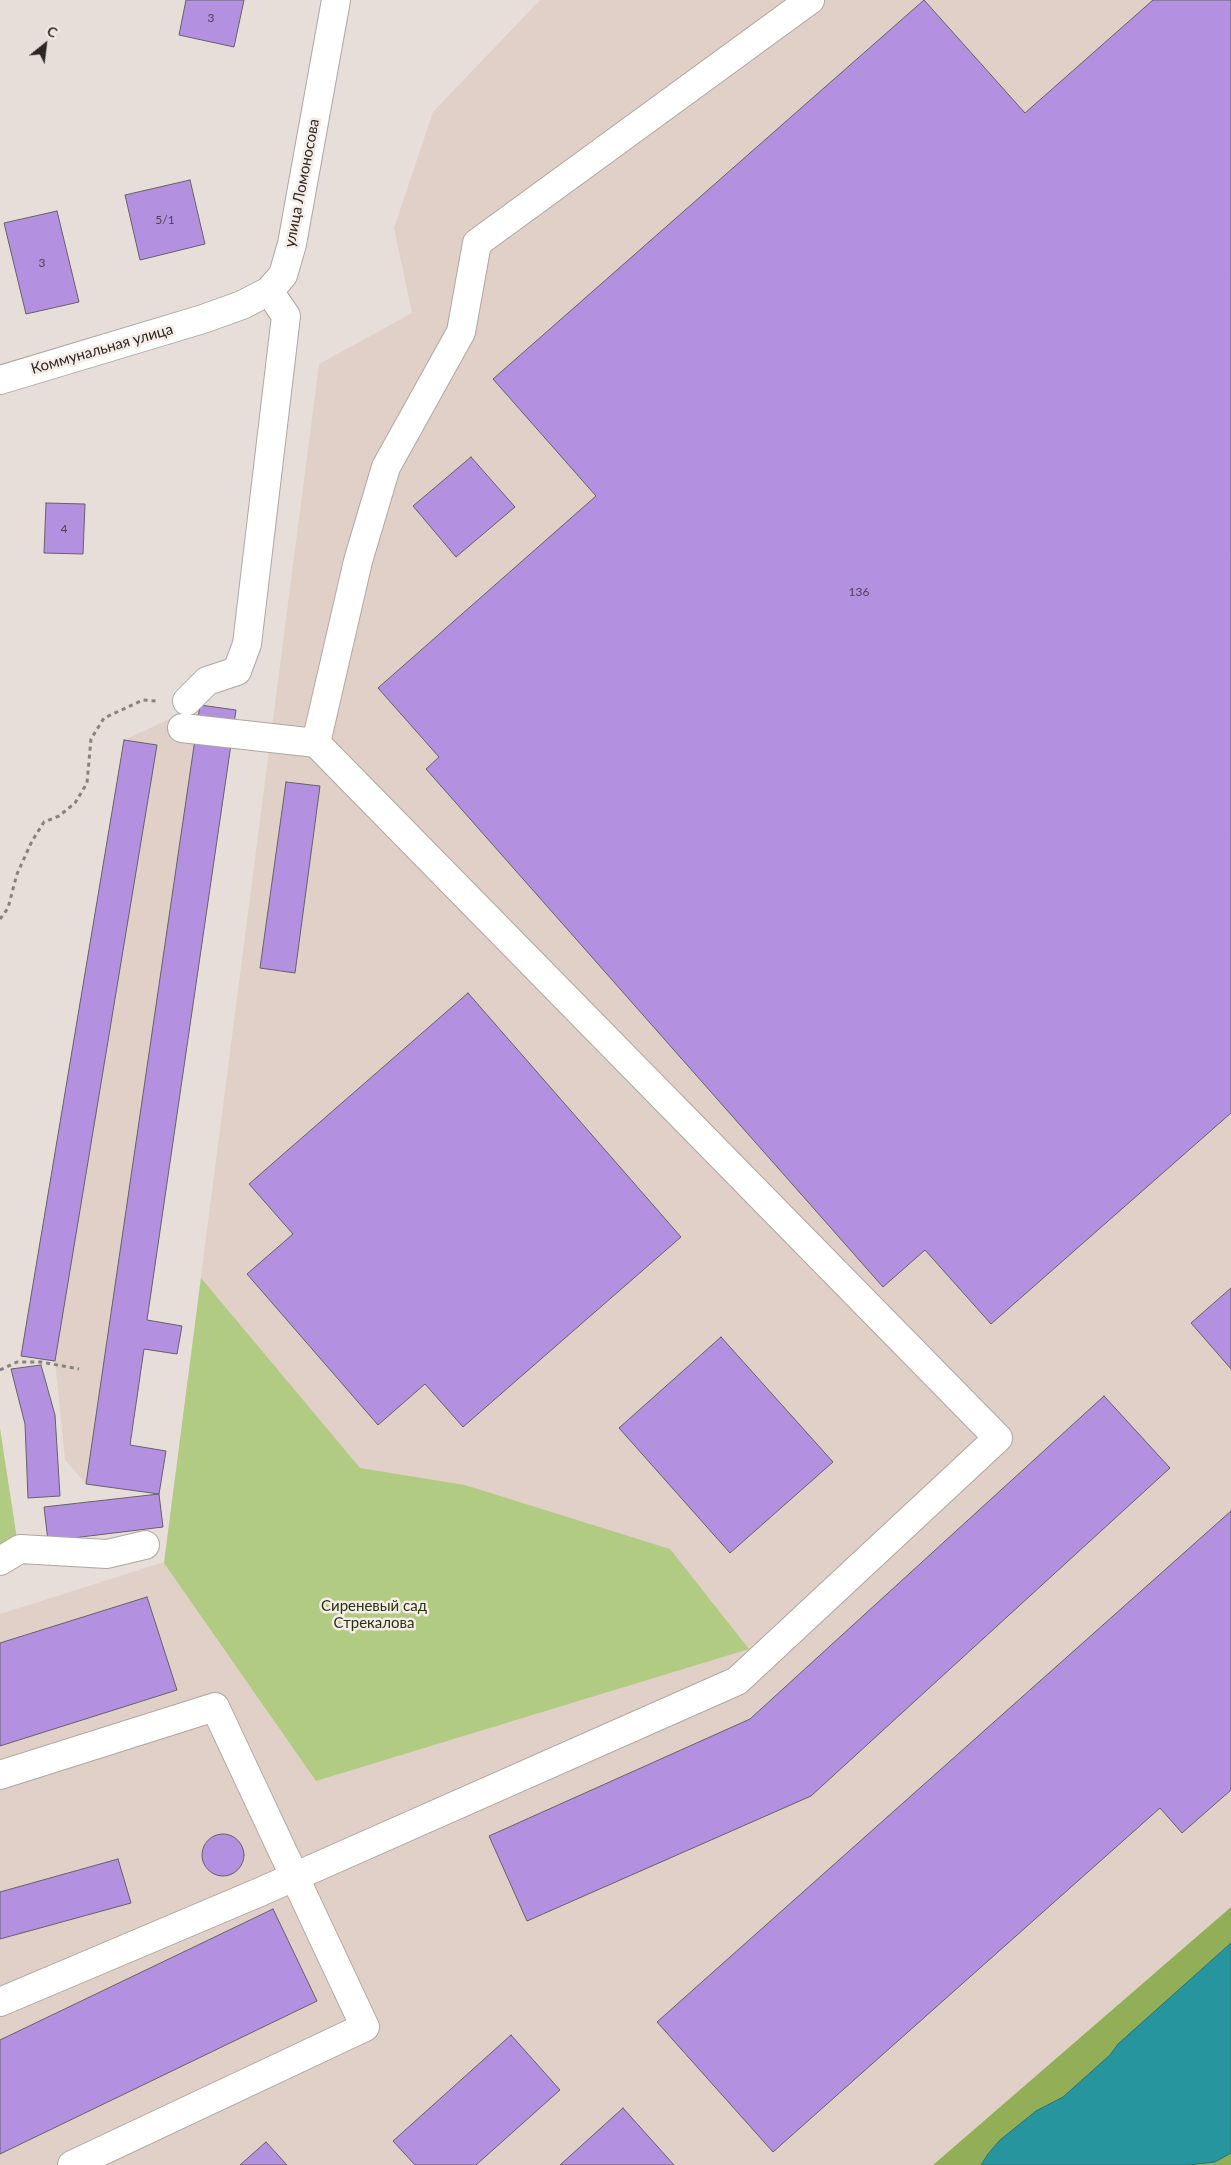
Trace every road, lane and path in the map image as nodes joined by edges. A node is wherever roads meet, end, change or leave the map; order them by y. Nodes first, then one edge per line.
1 (336, 0) edge
2 (810, 0) edge
3 (269, 291) junction
4 (203, 319) joint
5 (0, 380) edge
6 (186, 701) joint
7 (182, 728) dead end
8 (316, 743) junction
9 (0, 919) edge
10 (79, 1369) dead end
11 (0, 1370) edge
12 (146, 1545) dead end
13 (0, 1561) edge
14 (0, 1775) edge
15 (294, 1877) junction
16 (0, 2002) edge
17 (72, 2165) edge

1 - 3 street, улица Ломоносова
2 - 8 street
3 - 4 street, улица Ломоносова
3 - 6 street
4 - 5 street, Коммунальная улица
6 - 9 path
7 - 8 street
8 - 15 street
10 - 11 path
12 - 13 street
14 - 15 street
15 - 16 street
15 - 17 street

